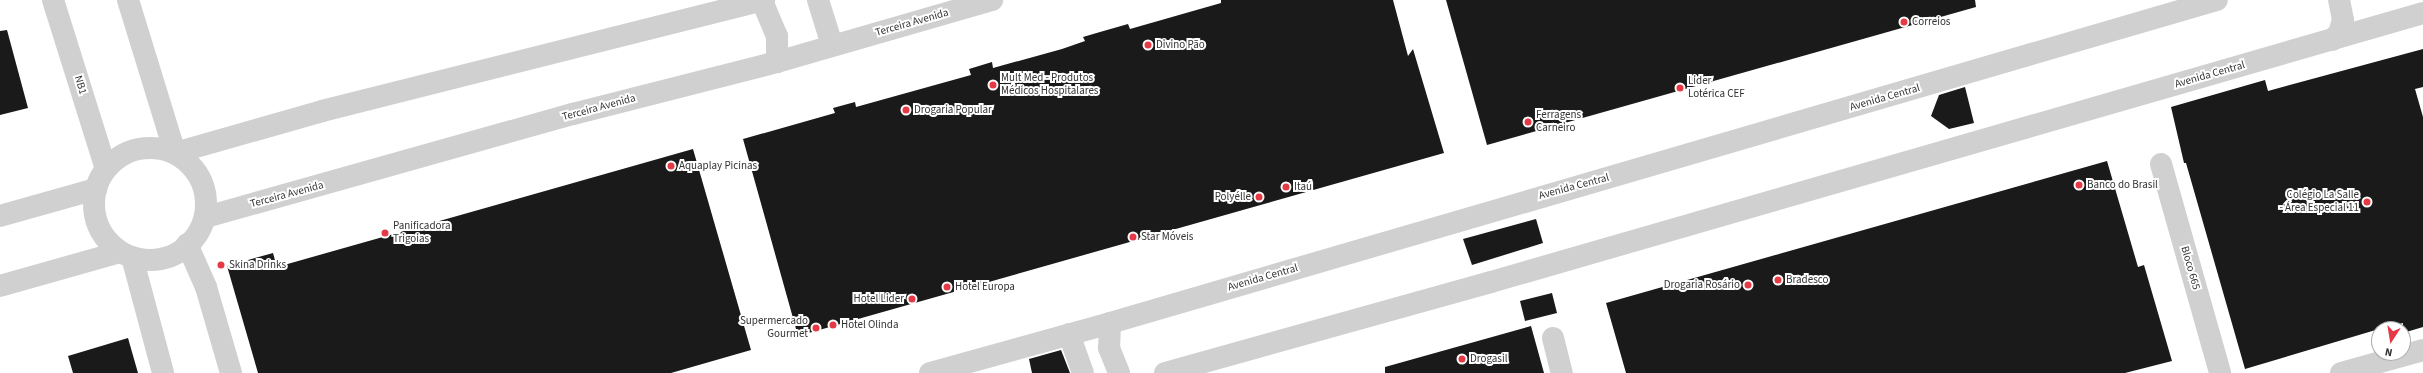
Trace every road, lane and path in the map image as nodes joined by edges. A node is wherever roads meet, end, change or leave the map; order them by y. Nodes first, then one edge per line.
1 (54, 0) edge
2 (128, 0) edge
3 (763, 0) edge
4 (818, 0) edge
5 (992, 0) edge
6 (2216, 0) edge
7 (2339, 0) edge
8 (733, 4) edge
9 (2423, 13) edge
10 (2332, 40) junction
11 (832, 45) junction
12 (778, 62) junction
13 (175, 153) junction
14 (2161, 164) dead end
15 (106, 169) junction
16 (96, 189) junction
17 (0, 216) edge
18 (206, 217) junction
19 (187, 244) junction
20 (126, 254) junction
21 (0, 286) edge
22 (1110, 323) junction
23 (1069, 334) junction
24 (1553, 338) dead end
25 (2423, 350) edge
26 (163, 373) edge
27 (231, 373) edge
28 (930, 373) edge
29 (1083, 373) edge
30 (1118, 373) edge
31 (1165, 373) edge
32 (1562, 373) edge
33 (2220, 373) edge
34 (2341, 373) edge

1 - 15 street, NB1
2 - 13 street
3 - 8 street
3 - 12 street
4 - 11 street
5 - 11 street, Terceira Avenida
6 - 22 street, Avenida Central
7 - 10 street
8 - 13 street
9 - 10 street, Avenida Central
10 - 31 street, Avenida Central
11 - 12 street, Terceira Avenida
12 - 18 street, Terceira Avenida
13 - 15 street
13 - 18 street
14 - 33 street, Bloco 665
15 - 16 street
16 - 17 street
16 - 20 street
18 - 19 street
19 - 20 street
19 - 27 street
20 - 21 street
20 - 26 street
22 - 23 street, Avenida Central
22 - 30 street
23 - 28 street, Avenida Central
23 - 29 street
24 - 32 street
25 - 34 street

